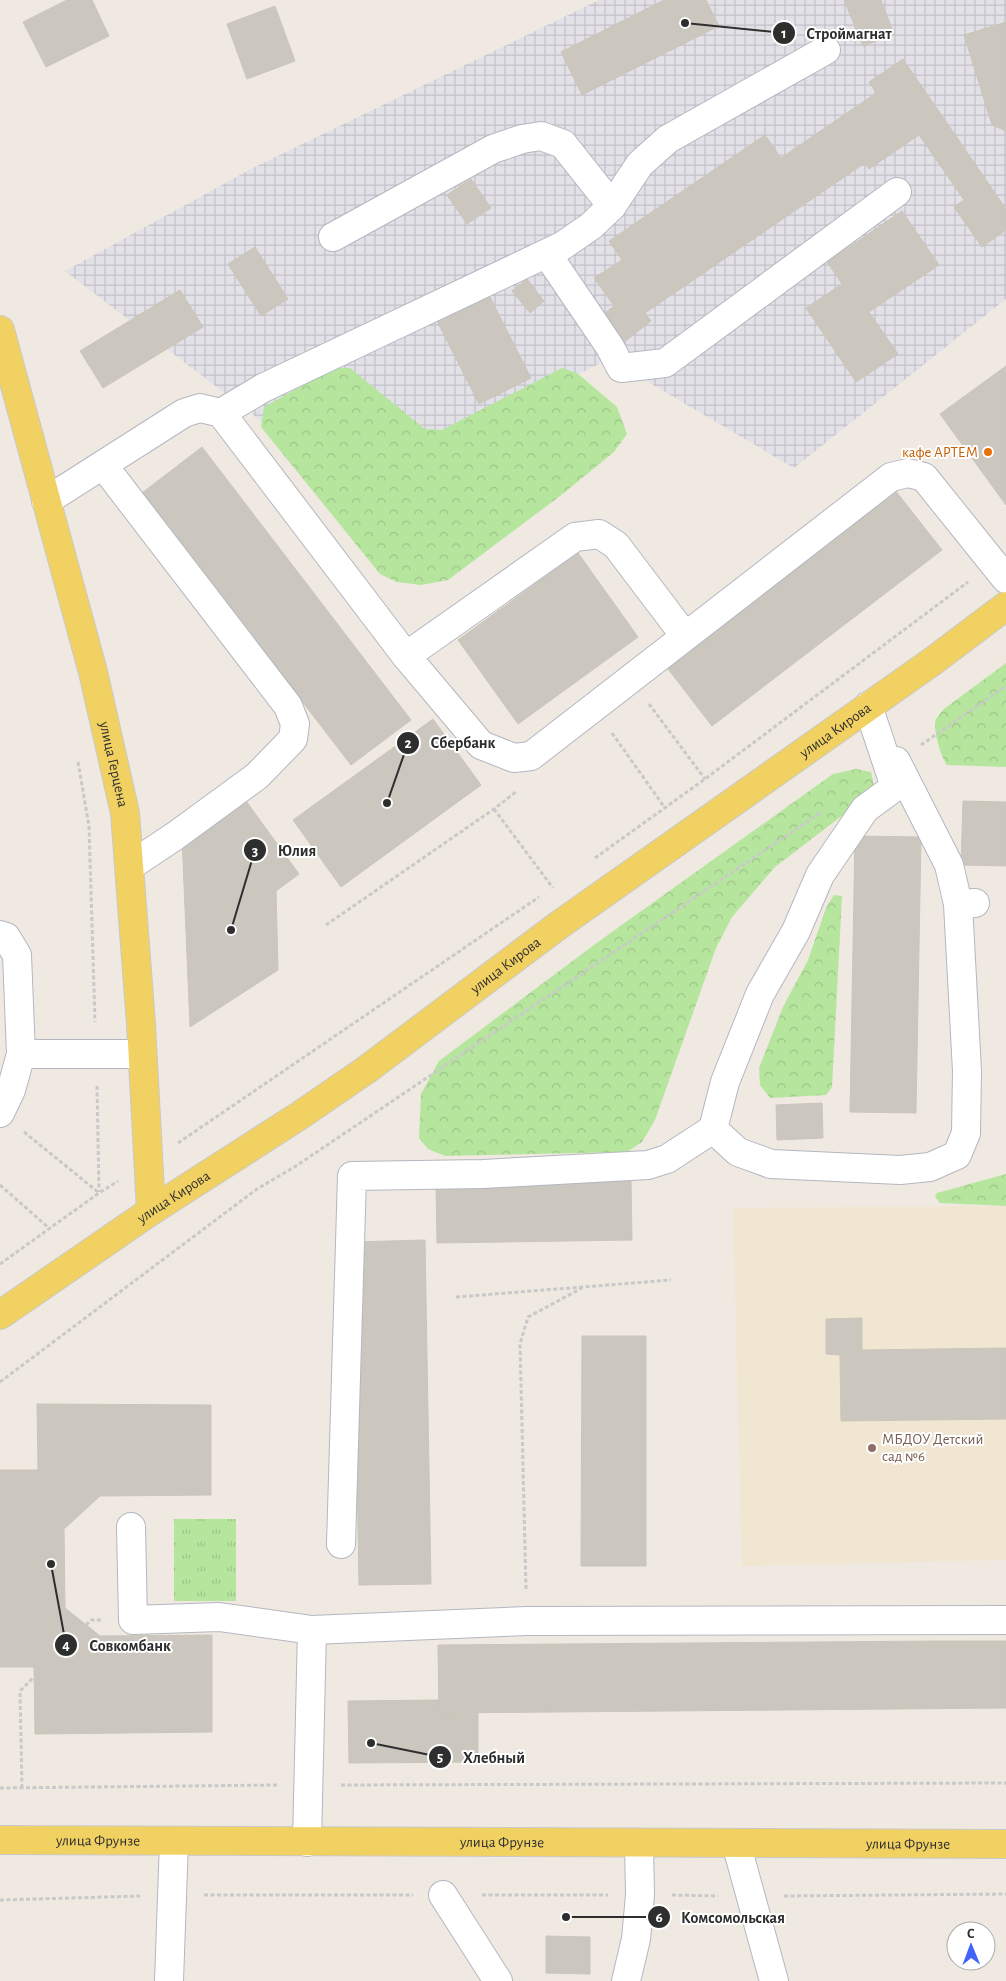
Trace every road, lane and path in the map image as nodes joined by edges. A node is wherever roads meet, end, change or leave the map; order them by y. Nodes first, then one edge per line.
1 (826, 50) dead end
2 (897, 192) dead end
3 (612, 206) junction
4 (333, 237) dead end
5 (547, 254) junction
6 (0, 330) edge
7 (222, 414) junction
8 (103, 465) junction
9 (46, 501) junction
10 (1000, 571) edge
11 (1006, 606) edge
12 (685, 636) junction
13 (406, 656) junction
14 (631, 679) junction
15 (1006, 686) edge
16 (868, 706) junction
17 (594, 708) junction
18 (918, 747) dead end
19 (531, 756) junction
20 (78, 758) dead end
21 (705, 779) junction
22 (665, 808) junction
23 (827, 808) dead end
24 (494, 809) junction
25 (593, 859) dead end
26 (130, 866) junction
27 (561, 882) dead end
28 (544, 894) dead end
29 (326, 925) dead end
30 (0, 935) edge
31 (21, 1054) junction
32 (142, 1054) junction
33 (96, 1055) junction
34 (0, 1113) edge
35 (713, 1129) junction
36 (147, 1164) junction
37 (0, 1185) edge
38 (99, 1193) junction
39 (151, 1211) junction
40 (50, 1229) junction
41 (0, 1264) edge
42 (671, 1280) dead end
43 (582, 1288) junction
44 (456, 1297) dead end
45 (0, 1315) edge
46 (0, 1382) edge
47 (131, 1527) dead end
48 (341, 1544) dead end
49 (1006, 1620) edge
50 (527, 1621) junction
51 (312, 1630) junction
52 (34, 1677) dead end
53 (1006, 1783) edge
54 (308, 1785) junction
55 (0, 1788) edge
56 (22, 1788) junction
57 (0, 1840) edge
58 (174, 1842) junction
59 (307, 1842) junction
60 (736, 1842) junction
61 (639, 1844) junction
62 (1006, 1844) edge
63 (1006, 1894) edge
64 (172, 1895) junction
65 (444, 1895) junction
66 (640, 1895) junction
67 (750, 1896) junction
68 (0, 1900) edge
69 (169, 1981) edge
70 (498, 1981) edge
71 (626, 1981) edge
72 (774, 1981) edge

1 - 3 lane
2 - 5 lane
3 - 4 lane
3 - 5 lane
5 - 7 lane
6 - 9 main road, улица Герцена
7 - 8 lane
7 - 13 lane
8 - 9 lane
8 - 26 lane
9 - 26 main road, улица Герцена
10 - 12 lane
10 - 21 path
11 - 16 main road, улица Кирова
12 - 13 lane
12 - 14 lane
13 - 19 lane
14 - 17 lane
14 - 21 path
15 - 18 path
16 - 35 lane
16 - 35 lane
16 - 39 main road, улица Кирова
17 - 19 lane
17 - 22 path
19 - 24 path
20 - 33 path
21 - 22 path
22 - 25 path
23 - 46 path
24 - 27 path
24 - 29 path
26 - 32 main road, улица Герцена
28 - 36 path
30 - 31 lane
31 - 33 lane
31 - 34 lane
32 - 33 lane
32 - 36 main road, улица Герцена
33 - 38 path
34 - 38 path
35 - 48 lane
36 - 39 main road, улица Герцена
37 - 40 path
38 - 40 path
39 - 45 main road, улица Кирова
40 - 41 path
42 - 43 path
43 - 44 path
43 - 50 path
47 - 51 lane
49 - 50 lane
50 - 51 lane
51 - 54 lane
52 - 56 path
53 - 54 path
54 - 56 path
54 - 59 lane
55 - 56 path
57 - 58 main road, улица Фрунзе
58 - 59 main road, улица Фрунзе
58 - 64 lane
59 - 61 main road, улица Фрунзе
60 - 61 main road, улица Фрунзе
60 - 62 main road, улица Фрунзе
60 - 67 lane
61 - 66 lane
63 - 67 path
64 - 65 path
64 - 68 path
64 - 69 lane
65 - 66 path
65 - 70 lane
66 - 67 path
66 - 71 lane
67 - 72 lane

